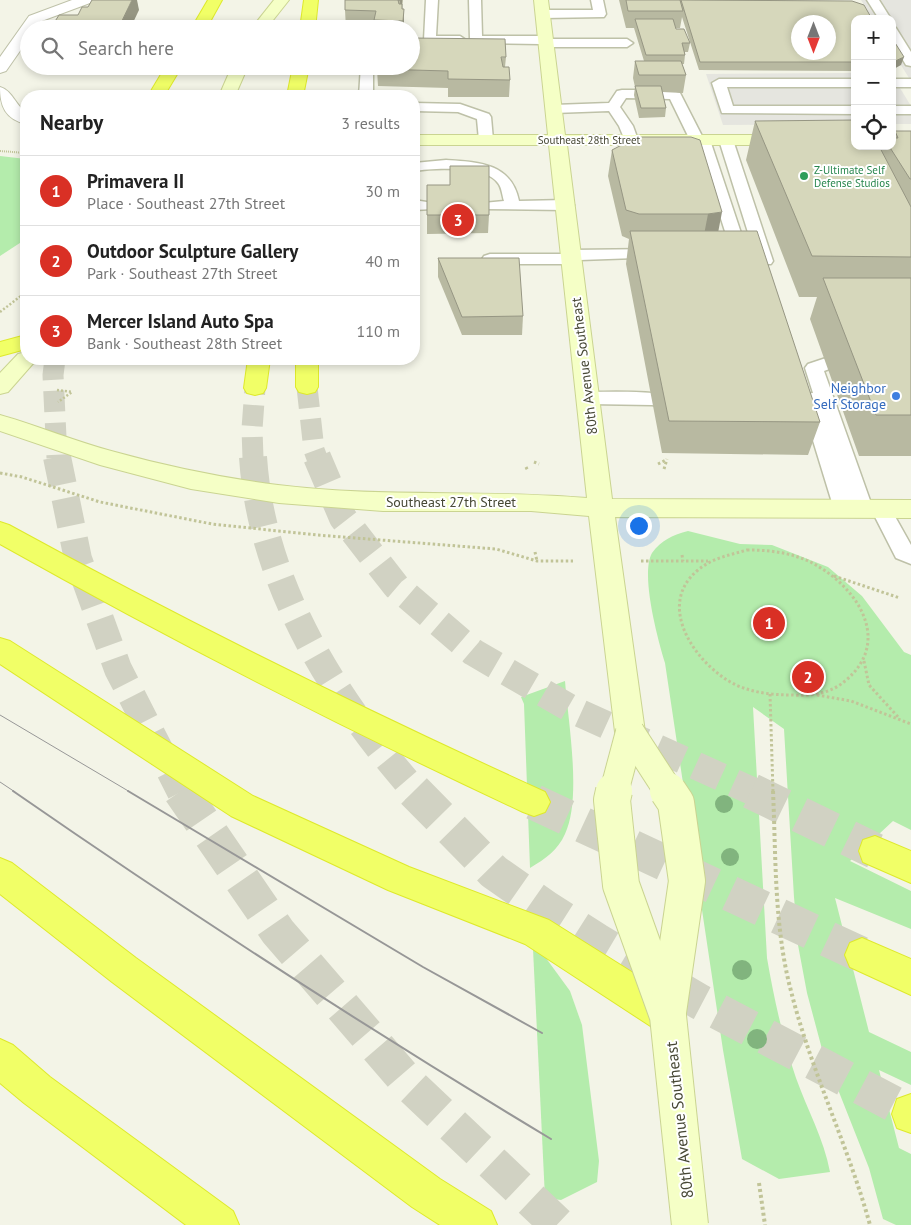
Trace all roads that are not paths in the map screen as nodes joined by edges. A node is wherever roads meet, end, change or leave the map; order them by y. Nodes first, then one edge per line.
1 (85, 0) edge
2 (215, 0) edge
3 (260, 0) edge
4 (282, 0) edge
5 (312, 0) edge
6 (432, 0) edge
7 (475, 0) edge
8 (597, 0) edge
9 (873, 0) edge
10 (542, 7) edge
11 (882, 15) edge
12 (33, 20) edge
13 (203, 20) edge
14 (258, 20) edge
15 (265, 20) edge
16 (309, 20) edge
17 (896, 38) edge
18 (20, 39) edge
19 (476, 40) junction
20 (546, 41) junction
21 (627, 43) dead end
22 (911, 62) edge
23 (0, 68) edge
24 (169, 75) edge
25 (236, 75) edge
26 (298, 75) edge
27 (309, 75) edge
28 (367, 75) edge
29 (851, 83) edge
30 (896, 83) edge
31 (911, 83) edge
32 (160, 90) edge
33 (230, 90) edge
34 (296, 90) edge
35 (310, 90) edge
36 (366, 90) edge
37 (0, 92) edge
38 (420, 107) edge
39 (613, 107) junction
40 (554, 109) junction
41 (727, 110) junction
42 (851, 110) edge
43 (896, 110) edge
44 (911, 110) edge
45 (20, 115) edge
46 (420, 140) edge
47 (486, 140) junction
48 (558, 140) junction
49 (631, 140) junction
50 (700, 140) junction
51 (732, 140) junction
52 (851, 140) edge
53 (743, 157) dead end
54 (420, 167) edge
55 (753, 178) dead end
56 (566, 205) junction
57 (488, 206) edge
58 (512, 206) junction
59 (670, 254) edge
60 (720, 254) edge
61 (571, 257) junction
62 (477, 259) edge
63 (771, 281) edge
64 (20, 344) edge
65 (0, 349) edge
66 (826, 364) dead end
67 (20, 365) edge
68 (258, 365) edge
69 (307, 365) edge
70 (799, 366) edge
71 (307, 386) tunnel mouth
72 (0, 387) edge
73 (255, 388) tunnel mouth
74 (589, 398) junction
75 (696, 406) edge
76 (0, 423) edge
77 (601, 508) junction
78 (863, 509) junction
79 (911, 509) edge
80 (0, 532) edge
81 (911, 556) edge
82 (0, 649) edge
83 (630, 732) junction
84 (534, 802) tunnel mouth
85 (875, 851) tunnel mouth
86 (911, 867) edge
87 (0, 874) edge
88 (862, 955) tunnel mouth
89 (911, 977) edge
90 (668, 1016) junction
91 (0, 1058) edge
92 (219, 1225) edge
93 (477, 1225) edge
94 (690, 1225) edge

1 - 12 street
2 - 13 highway
3 - 14 street
4 - 15 street
5 - 16 highway
6 - 19 lane
7 - 19 lane
8 - 10 lane
9 - 11 lane
10 - 20 street, 80th Avenue Southeast
17 - 22 lane
18 - 23 street
19 - 20 lane
20 - 21 lane
20 - 40 street, 80th Avenue Southeast
24 - 32 highway
25 - 33 street
26 - 34 highway
27 - 35 highway
28 - 36 lane
29 - 41 lane
30 - 31 lane
37 - 45 street
38 - 47 lane
39 - 40 lane
39 - 49 lane
39 - 50 lane
40 - 48 street, 80th Avenue Southeast
41 - 42 lane
41 - 51 lane
43 - 44 lane
46 - 47 street, Southeast 28th Street
47 - 48 street, Southeast 28th Street
48 - 49 street, Southeast 28th Street
48 - 56 street, 80th Avenue Southeast
49 - 50 street, Southeast 28th Street
50 - 51 street, Southeast 28th Street
50 - 60 lane
51 - 52 street, Southeast 28th Street
51 - 63 lane
53 - 55 lane
54 - 58 lane
56 - 58 lane
56 - 61 street, 80th Avenue Southeast
57 - 58 lane
59 - 61 lane
61 - 62 lane
61 - 74 street, 80th Avenue Southeast
64 - 65 highway
66 - 78 lane
67 - 72 street
68 - 73 highway
69 - 71 highway
70 - 78 lane
74 - 75 lane
74 - 77 street, 80th Avenue Southeast
76 - 77 street, Southeast 27th Street
77 - 78 street, Southeast 27th Street
77 - 83 street, 80th Avenue Southeast
78 - 79 street, Southeast 27th Street
78 - 81 lane
80 - 84 highway
82 - 90 highway
83 - 90 street, 80th Avenue Southeast, bridge
83 - 90 street, 80th Avenue Southeast, bridge
85 - 86 highway
87 - 93 highway
88 - 89 highway
90 - 94 street, 80th Avenue Southeast, bridge
91 - 92 highway

